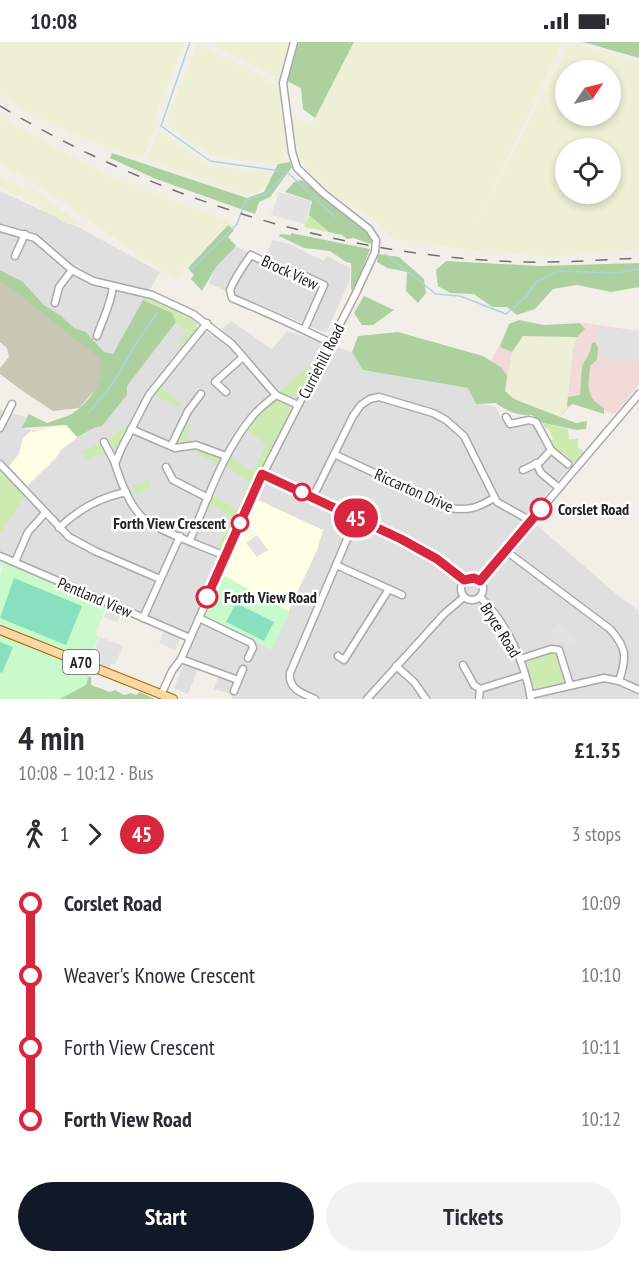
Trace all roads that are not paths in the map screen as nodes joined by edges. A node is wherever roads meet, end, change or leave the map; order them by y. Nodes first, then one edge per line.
1 (294, 42) edge
2 (0, 228) edge
3 (25, 234) junction
4 (15, 256) dead end
5 (72, 270) junction
6 (113, 286) junction
7 (55, 303) dead end
8 (207, 323) junction
9 (304, 330) junction
10 (97, 336) dead end
11 (331, 343) junction
12 (243, 357) junction
13 (226, 392) dead end
14 (201, 394) dead end
15 (639, 394) edge
16 (276, 395) junction
17 (12, 404) dead end
18 (298, 405) junction
19 (506, 417) dead end
20 (0, 428) edge
21 (131, 429) junction
22 (104, 442) dead end
23 (171, 446) junction
24 (551, 450) junction
25 (334, 454) junction
26 (226, 456) junction
27 (536, 463) junction
28 (0, 464) edge
29 (115, 464) junction
30 (568, 464) dead end
31 (166, 466) dead end
32 (523, 470) dead end
33 (262, 474) junction
34 (559, 488) junction
35 (126, 492) junction
36 (313, 497) junction
37 (208, 498) junction
38 (494, 498) junction
39 (45, 513) junction
40 (356, 518) junction
41 (531, 521) junction
42 (59, 528) junction
43 (180, 536) junction
44 (190, 540) junction
45 (506, 551) junction
46 (0, 556) edge
47 (225, 556) junction
48 (15, 562) junction
49 (336, 565) junction
50 (160, 579) junction
51 (464, 580) junction
52 (480, 581) junction
53 (389, 589) junction
54 (402, 595) dead end
55 (464, 597) junction
56 (480, 597) junction
57 (142, 618) junction
58 (199, 618) junction
59 (0, 630) edge
60 (190, 638) junction
61 (338, 656) dead end
62 (248, 658) dead end
63 (181, 659) junction
64 (520, 659) junction
65 (463, 664) dead end
66 (396, 666) junction
67 (243, 669) dead end
68 (525, 675) junction
69 (238, 680) junction
70 (619, 681) junction
71 (570, 685) junction
72 (480, 689) junction
73 (639, 690) edge
74 (234, 691) dead end
75 (161, 695) junction
76 (531, 697) edge
77 (173, 699) edge
78 (315, 699) edge
79 (367, 699) edge
80 (426, 699) edge
81 (479, 699) edge

1 - 11 street, Curriehill Road, bridge
2 - 3 street
3 - 4 street
3 - 5 street
5 - 6 street
5 - 7 street
6 - 8 street
6 - 10 street
8 - 12 street
8 - 21 street
9 - 9 street, Brock View
9 - 11 street
11 - 18 street, Curriehill Road
12 - 13 street
12 - 16 street
14 - 23 street
15 - 34 street
16 - 18 street
16 - 26 street
17 - 20 street
18 - 33 street, Curriehill Road
19 - 24 street
21 - 23 street
21 - 29 street
22 - 29 street
23 - 26 street
24 - 27 street
24 - 30 street
25 - 36 street
25 - 38 street, Riccarton Drive
25 - 38 street
26 - 37 street
27 - 32 street
27 - 34 street
28 - 39 street
29 - 35 street
31 - 37 street
33 - 36 street
33 - 47 street, Curriehill Road
34 - 41 street
35 - 42 street
35 - 43 street
36 - 40 street
37 - 44 street
38 - 41 street
39 - 42 street
39 - 48 street
40 - 49 street
40 - 51 street
41 - 45 street
42 - 50 street
43 - 44 street
43 - 50 street
44 - 47 street
45 - 52 street
45 - 70 street
46 - 48 street, Pentland View
47 - 58 street, Curriehill Road
48 - 57 street, Pentland View
49 - 53 street
49 - 78 street
50 - 57 street
51 - 52 street
51 - 55 street
52 - 56 street
53 - 54 street
53 - 61 street
55 - 56 street
55 - 66 street
56 - 64 street, Bryce Road
57 - 60 street, Pentland View
58 - 60 street, Curriehill Road
58 - 62 street
59 - 75 main road, A70
60 - 63 street, Curriehill Road
63 - 69 street
63 - 75 street, Curriehill Road
64 - 68 street, Bryce Road
64 - 71 street
65 - 72 street
66 - 79 street
66 - 80 street
67 - 69 street
68 - 72 street
68 - 76 street, Bryce Road
69 - 74 street
70 - 71 street
70 - 73 street
71 - 76 street
72 - 81 street
75 - 77 main road, A70

